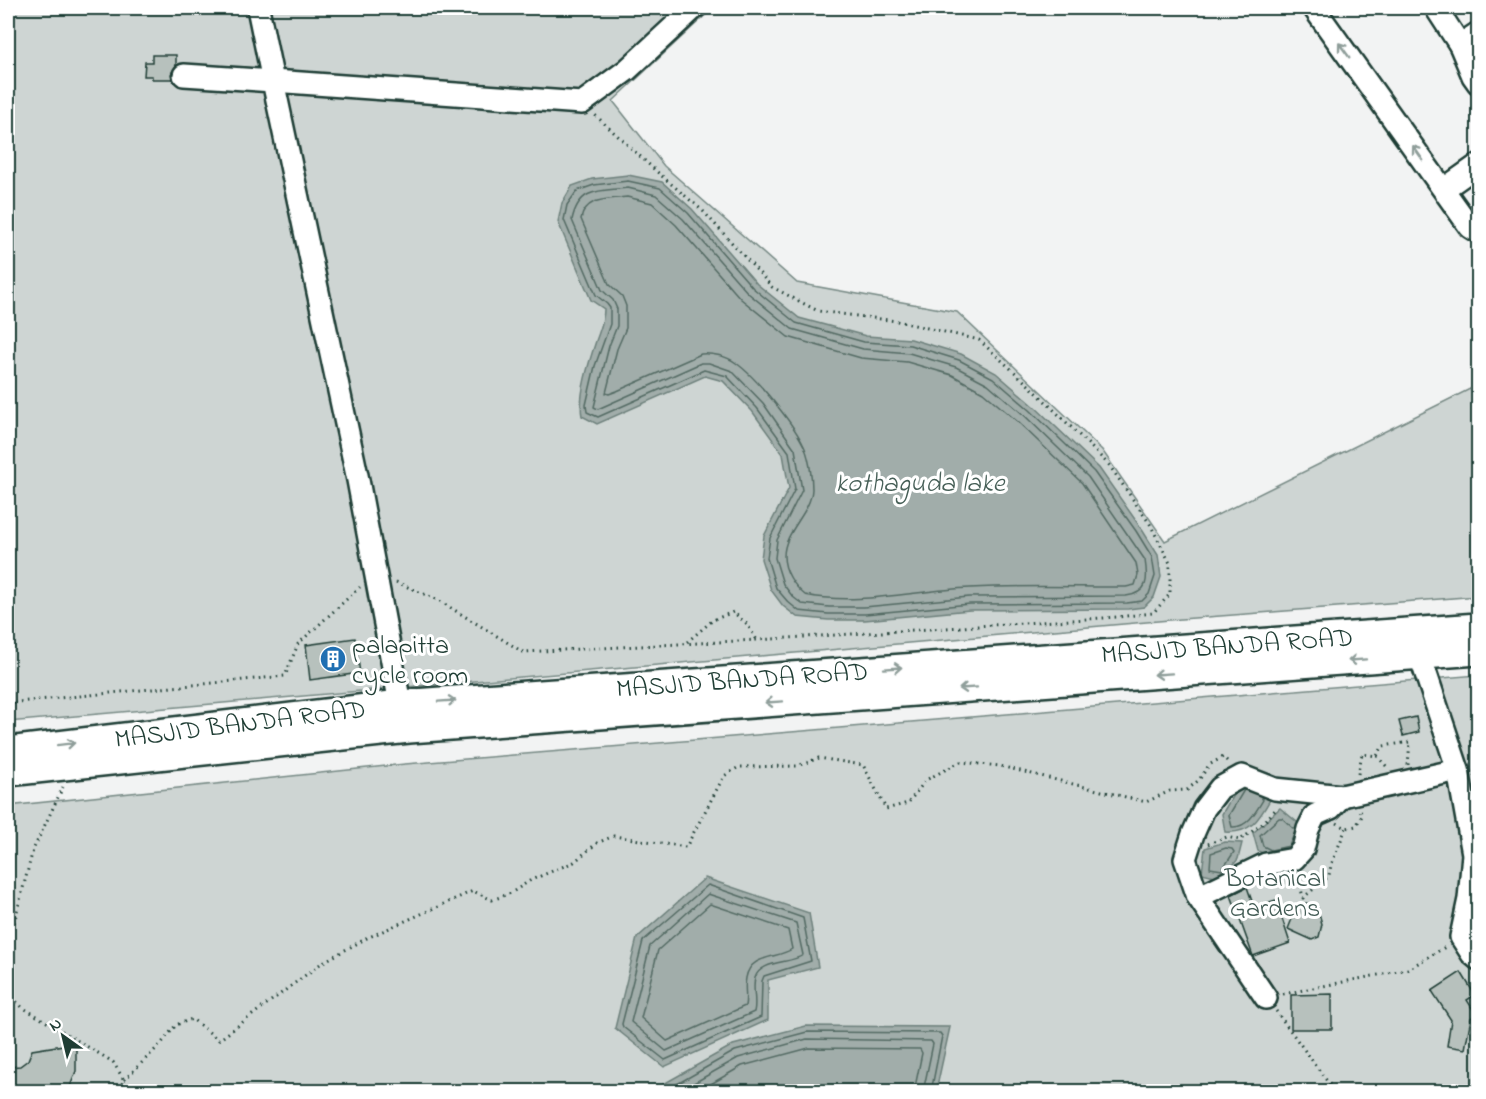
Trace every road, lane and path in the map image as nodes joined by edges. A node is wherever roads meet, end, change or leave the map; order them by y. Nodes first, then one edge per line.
1 (258, 8) edge
2 (694, 8) edge
3 (1314, 8) edge
4 (1436, 8) edge
5 (1479, 33) edge
6 (1460, 45) junction
7 (184, 75) dead end
8 (273, 81) junction
9 (1479, 83) edge
10 (582, 103) junction
11 (1479, 165) edge
12 (1444, 189) junction
13 (1479, 232) edge
14 (375, 573) junction
15 (1479, 627) edge
16 (1346, 637) junction
17 (1479, 638) edge
18 (757, 640) junction
19 (685, 643) junction
20 (1479, 651) edge
21 (1420, 656) junction
22 (8, 703) edge
23 (400, 704) junction
24 (8, 751) edge
25 (1377, 756) junction
26 (74, 764) junction
27 (1408, 765) dead end
28 (1458, 770) junction
29 (1398, 771) dead end
30 (8, 772) edge
31 (1242, 776) junction
32 (1348, 795) junction
33 (1269, 817) dead end
34 (1346, 828) dead end
35 (1227, 837) dead end
36 (1294, 859) junction
37 (1198, 897) junction
38 (1461, 937) junction
39 (8, 946) edge
40 (1479, 959) edge
41 (8, 993) edge
42 (1266, 998) junction
43 (124, 1080) junction
44 (117, 1092) edge
45 (1335, 1092) edge

1 - 8 street
2 - 10 street
12 -> 3 street
4 - 6 street
5 - 6 street
6 - 9 street
7 - 8 street
8 - 10 street
8 - 14 street
10 - 18 path
11 - 12 street
12 - 13 street
14 - 19 path
14 - 22 path
14 - 23 street
15 - 16 main road, MASJID BANDA ROAD
16 - 17 main road
23 -> 16 main road, MASJID BANDA ROAD
18 - 19 path
18 - 19 path
20 - 21 main road, MASJID BANDA ROAD
21 -> 26 main road, MASJID BANDA ROAD
21 - 28 street
24 -> 23 main road, MASJID BANDA ROAD
25 - 27 path
25 - 29 path
25 - 32 path
26 - 30 main road, MASJID BANDA ROAD
26 - 39 path
28 - 32 street
28 - 38 street
31 - 32 street
31 - 37 street
31 - 43 path
32 - 36 street
33 - 35 path
34 - 36 path
36 - 37 street
37 - 42 street
38 - 40 street
38 - 42 path
41 - 43 path
42 - 45 path
43 - 44 path

